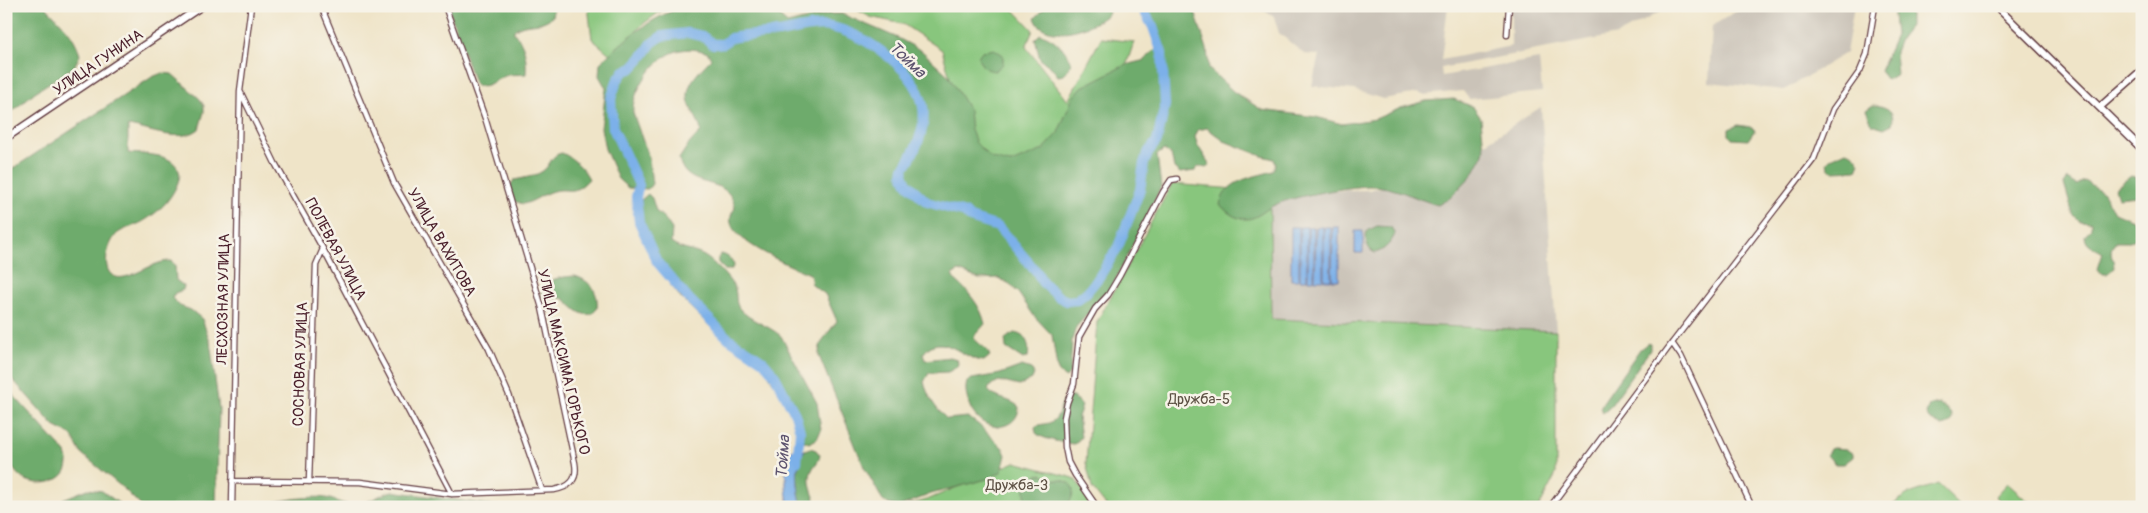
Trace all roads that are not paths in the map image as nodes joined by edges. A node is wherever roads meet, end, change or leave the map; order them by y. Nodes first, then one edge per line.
1 (202, 6) edge
2 (251, 6) edge
3 (321, 6) edge
4 (446, 6) edge
5 (1509, 6) edge
6 (1875, 6) edge
7 (1996, 6) edge
8 (1507, 35) dead end
9 (2142, 70) edge
10 (240, 91) junction
11 (2100, 107) junction
12 (6, 138) edge
13 (2142, 149) edge
14 (1177, 179) dead end
15 (323, 249) junction
16 (1672, 343) junction
17 (232, 481) junction
18 (309, 482) junction
19 (542, 490) junction
20 (452, 494) junction
21 (232, 507) edge
22 (1097, 507) edge
23 (1550, 507) edge
24 (1752, 507) edge

1 - 12 street, УЛИЦА ГУНИНА
2 - 10 street
3 - 19 street, УЛИЦА ВАХИТОВА
4 - 19 street, УЛИЦА МАКСИМА ГОРЬКОГО
5 - 8 street
6 - 16 street
7 - 11 street
9 - 11 street
10 - 15 street, ПОЛЕВАЯ УЛИЦА
10 - 17 street, ЛЕСХОЗНАЯ УЛИЦА
11 - 13 street
14 - 22 street
15 - 18 street, СОСНОВАЯ УЛИЦА
15 - 20 street, ПОЛЕВАЯ УЛИЦА
16 - 23 street
16 - 24 street
17 - 18 street, УЛИЦА МАКСИМА ГОРЬКОГО
17 - 21 street, ЛЕСХОЗНАЯ УЛИЦА
18 - 20 street, УЛИЦА МАКСИМА ГОРЬКОГО
19 - 20 street, УЛИЦА МАКСИМА ГОРЬКОГО

